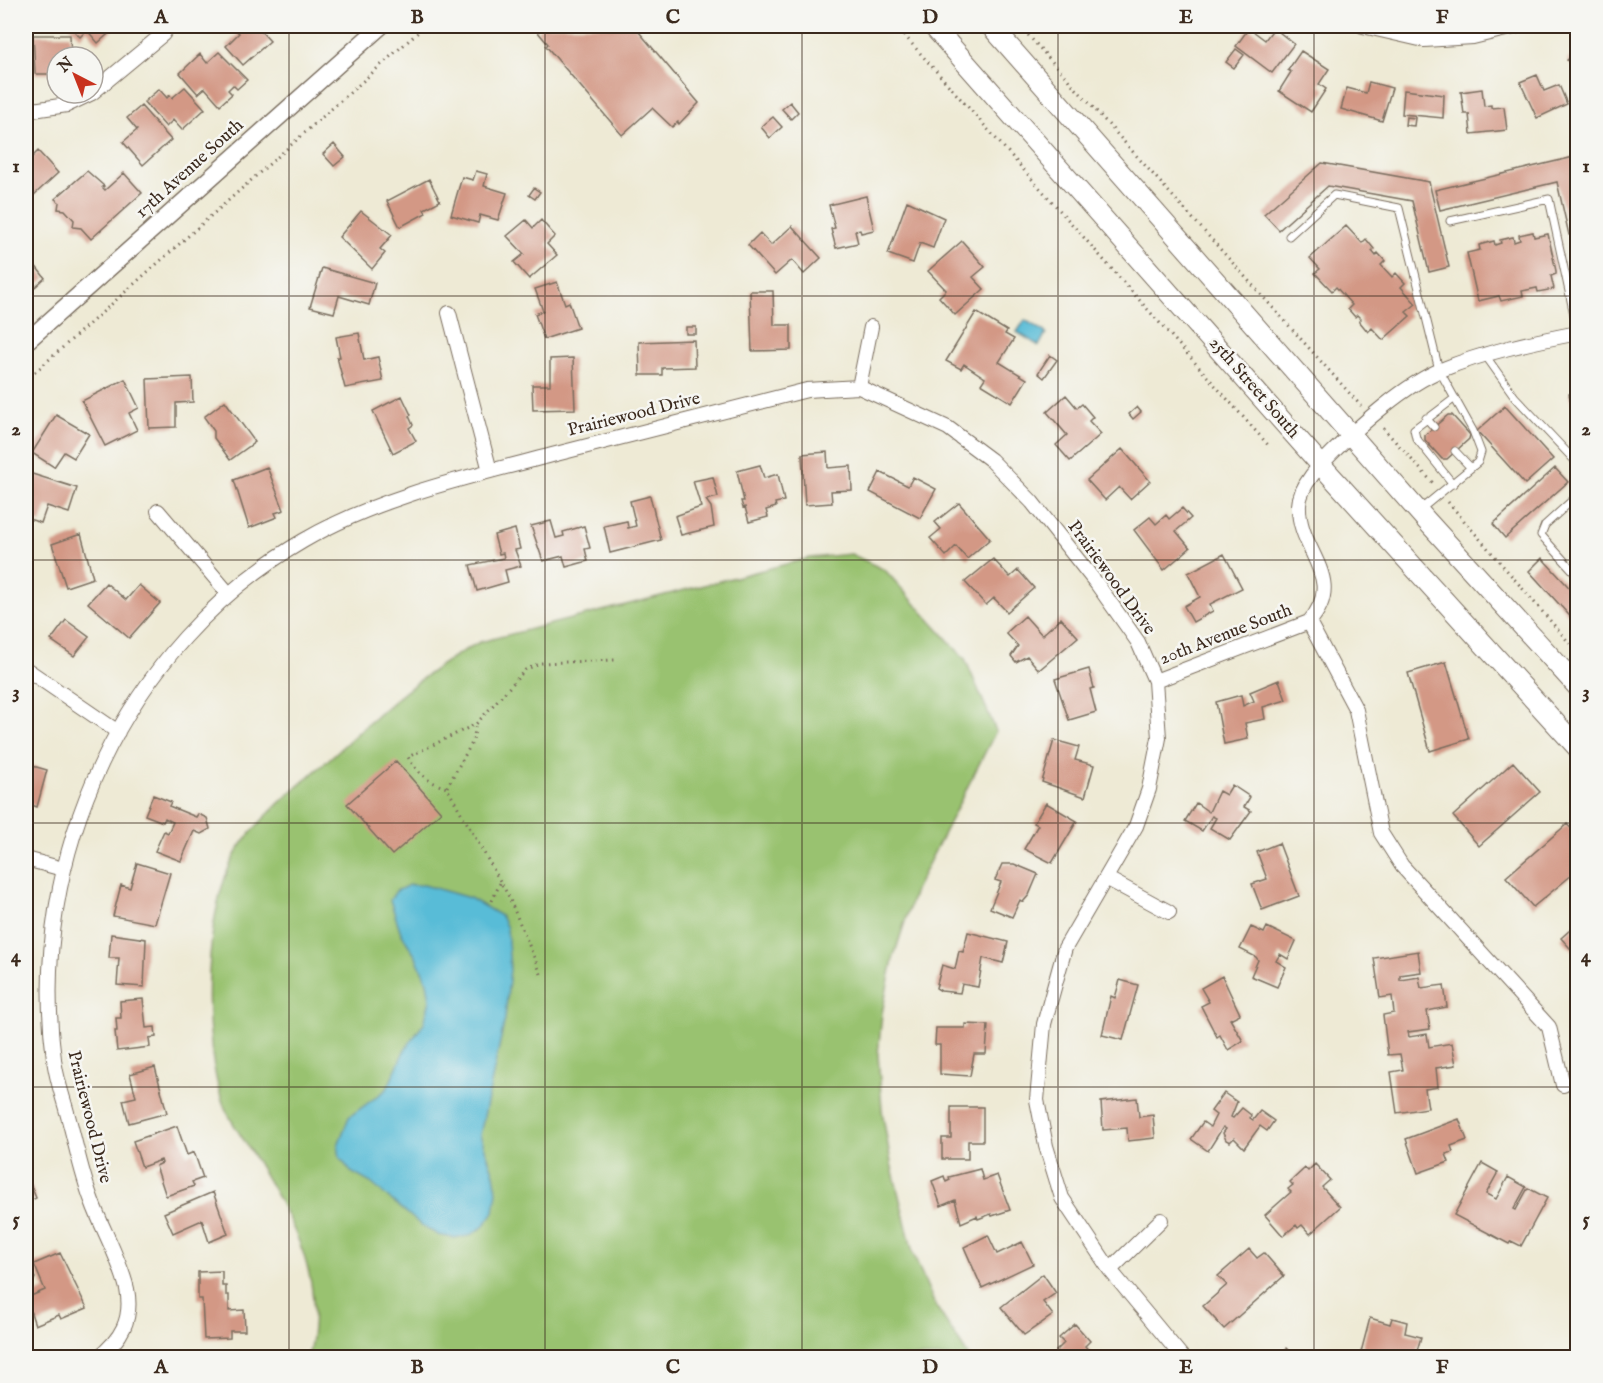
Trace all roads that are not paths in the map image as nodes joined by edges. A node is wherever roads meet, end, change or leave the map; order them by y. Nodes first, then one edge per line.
1 (168, 26) edge
2 (381, 26) edge
3 (933, 26) edge
4 (991, 26) edge
5 (1363, 26) edge
6 (1518, 26) edge
7 (105, 82) edge
8 (67, 105) edge
9 (26, 111) edge
10 (1450, 221) dead end
11 (1289, 236) dead end
12 (449, 313) dead end
13 (871, 327) dead end
14 (1578, 333) edge
15 (26, 342) edge
16 (1485, 355) junction
17 (1439, 370) junction
18 (859, 387) junction
19 (1455, 398) junction
20 (1426, 418) junction
21 (1434, 427) dead end
22 (1350, 434) junction
23 (1455, 451) dead end
24 (1578, 464) edge
25 (1321, 465) junction
26 (1471, 468) junction
27 (490, 471) junction
28 (1453, 484) junction
29 (1578, 495) edge
30 (158, 511) dead end
31 (1418, 511) junction
32 (1578, 576) edge
33 (228, 593) junction
34 (1310, 622) junction
35 (26, 669) edge
36 (1155, 681) junction
37 (1578, 687) edge
38 (118, 732) junction
39 (1578, 748) edge
40 (26, 859) edge
41 (63, 869) junction
42 (1106, 878) junction
43 (1169, 912) dead end
44 (1578, 1079) edge
45 (1563, 1085) joint
46 (1161, 1220) dead end
47 (1110, 1269) junction
48 (98, 1358) edge
49 (1183, 1358) edge

1 - 7 street
2 - 15 street, 17th Avenue South
3 - 25 main road, 25th Street South
4 - 22 main road
5 - 6 street
8 - 9 street
10 - 14 lane
11 - 17 lane
12 - 27 street
13 - 18 street
14 - 16 street, 20th Avenue South
16 - 17 street, 20th Avenue South
16 - 24 lane
17 - 19 lane
17 - 22 street, 20th Avenue South
18 - 27 street, Prairiewood Drive
18 - 36 street, Prairiewood Drive
19 - 20 lane
19 - 26 lane
20 - 21 lane
20 - 28 lane
22 - 25 street, 20th Avenue South
22 - 31 main road
23 - 26 lane
25 - 34 street, 20th Avenue South
25 - 39 main road, 25th Street South
26 - 28 lane
27 - 33 street, Prairiewood Drive
28 - 31 lane
29 - 32 lane
30 - 33 street
31 - 37 main road
33 - 38 street, Prairiewood Drive
34 - 36 street, 20th Avenue South
34 - 45 street
35 - 38 street
36 - 42 street, Prairiewood Drive
38 - 41 street, Prairiewood Drive
40 - 41 street
41 - 48 street, Prairiewood Drive
42 - 43 street
42 - 47 street, Prairiewood Drive
44 - 45 lane
46 - 47 street
47 - 49 street, Prairiewood Drive

